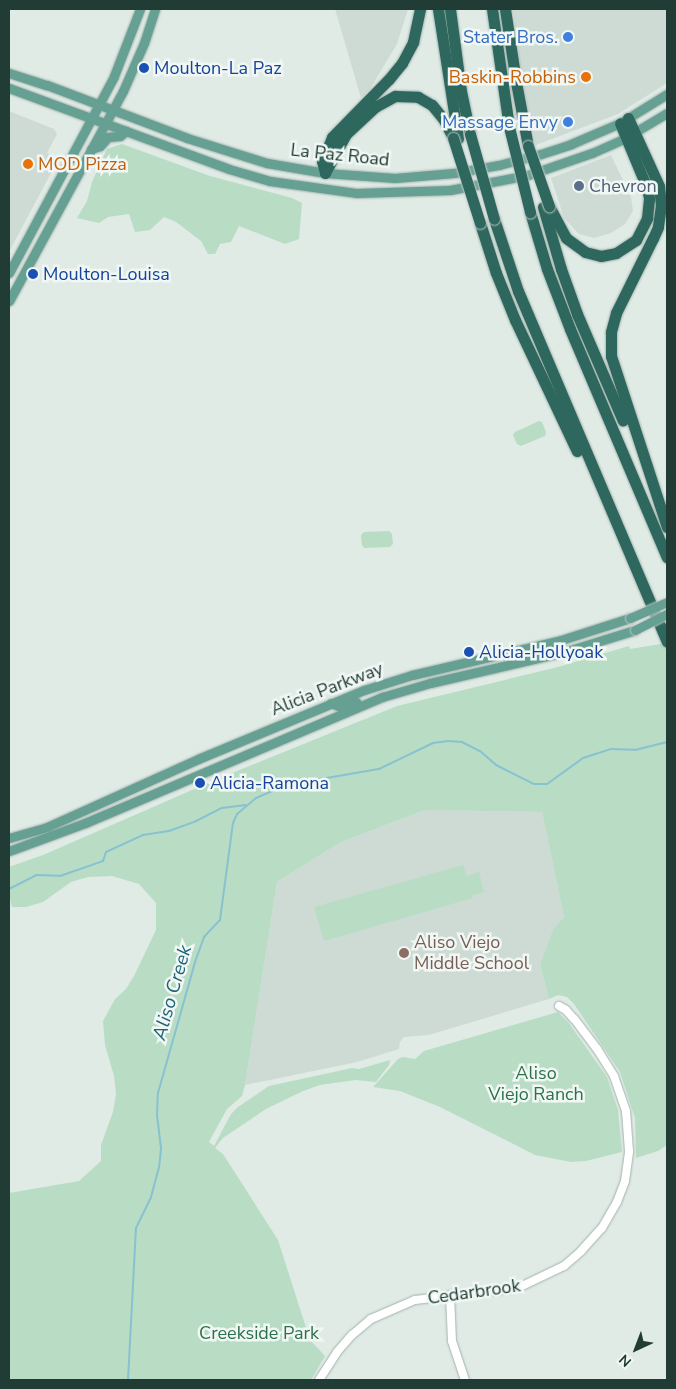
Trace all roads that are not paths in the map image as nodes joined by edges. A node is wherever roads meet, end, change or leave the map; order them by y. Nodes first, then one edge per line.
1 (140, 9) edge
2 (155, 9) edge
3 (420, 9) edge
4 (438, 9) edge
5 (450, 9) edge
6 (492, 9) edge
7 (505, 9) edge
8 (9, 73) edge
9 (9, 88) edge
10 (667, 94) edge
11 (99, 104) junction
12 (113, 109) junction
13 (667, 113) edge
14 (92, 118) junction
15 (624, 120) junction
16 (106, 123) junction
17 (126, 130) junction
18 (630, 135) junction
19 (456, 138) junction
20 (91, 149) junction
21 (325, 173) junction
22 (318, 189) junction
23 (546, 206) junction
24 (9, 273) edge
25 (9, 301) edge
26 (654, 489) junction
27 (667, 528) edge
28 (667, 557) edge
29 (637, 571) junction
30 (667, 602) edge
31 (667, 614) edge
32 (667, 642) edge
33 (382, 698) junction
34 (331, 703) junction
35 (275, 741) junction
36 (157, 778) junction
37 (162, 789) junction
38 (9, 838) edge
39 (9, 851) edge
40 (559, 1006) dead end
41 (450, 1295) junction
42 (319, 1380) edge
43 (464, 1380) edge

1 - 11 main road
2 - 12 main road
3 - 21 highway
4 - 19 highway
5 - 29 highway, bridge
6 - 28 highway, bridge
7 - 23 highway, bridge
8 - 11 main road, La Paz Road
9 - 14 main road, La Paz Road
10 - 15 main road, La Paz Road
11 - 12 main road, La Paz Road
11 - 14 main road
12 - 16 main road
12 - 21 main road, La Paz Road
13 - 18 main road, La Paz Road
14 - 16 main road, La Paz Road
14 - 24 main road
15 - 18 highway
15 - 21 main road, La Paz Road
16 - 17 main road, La Paz Road
16 - 20 main road
17 - 20 main road
17 - 22 main road, La Paz Road
18 - 22 main road, La Paz Road
18 - 23 highway
18 - 26 highway
19 - 21 highway
19 - 29 highway, bridge
20 - 25 main road
21 - 22 main road
23 - 26 highway
26 - 27 highway
29 - 32 highway
30 - 34 main road, Alicia Parkway, bridge
31 - 33 main road, Alicia Parkway, bridge
33 - 34 main road
33 - 35 main road, Alicia Parkway
34 - 35 main road
34 - 36 main road, Alicia Parkway
35 - 37 main road, Alicia Parkway
36 - 37 main road
36 - 38 main road, Alicia Parkway
37 - 39 main road, Alicia Parkway
40 - 41 street, Cedarbrook
41 - 42 street, Cedarbrook
41 - 43 street

